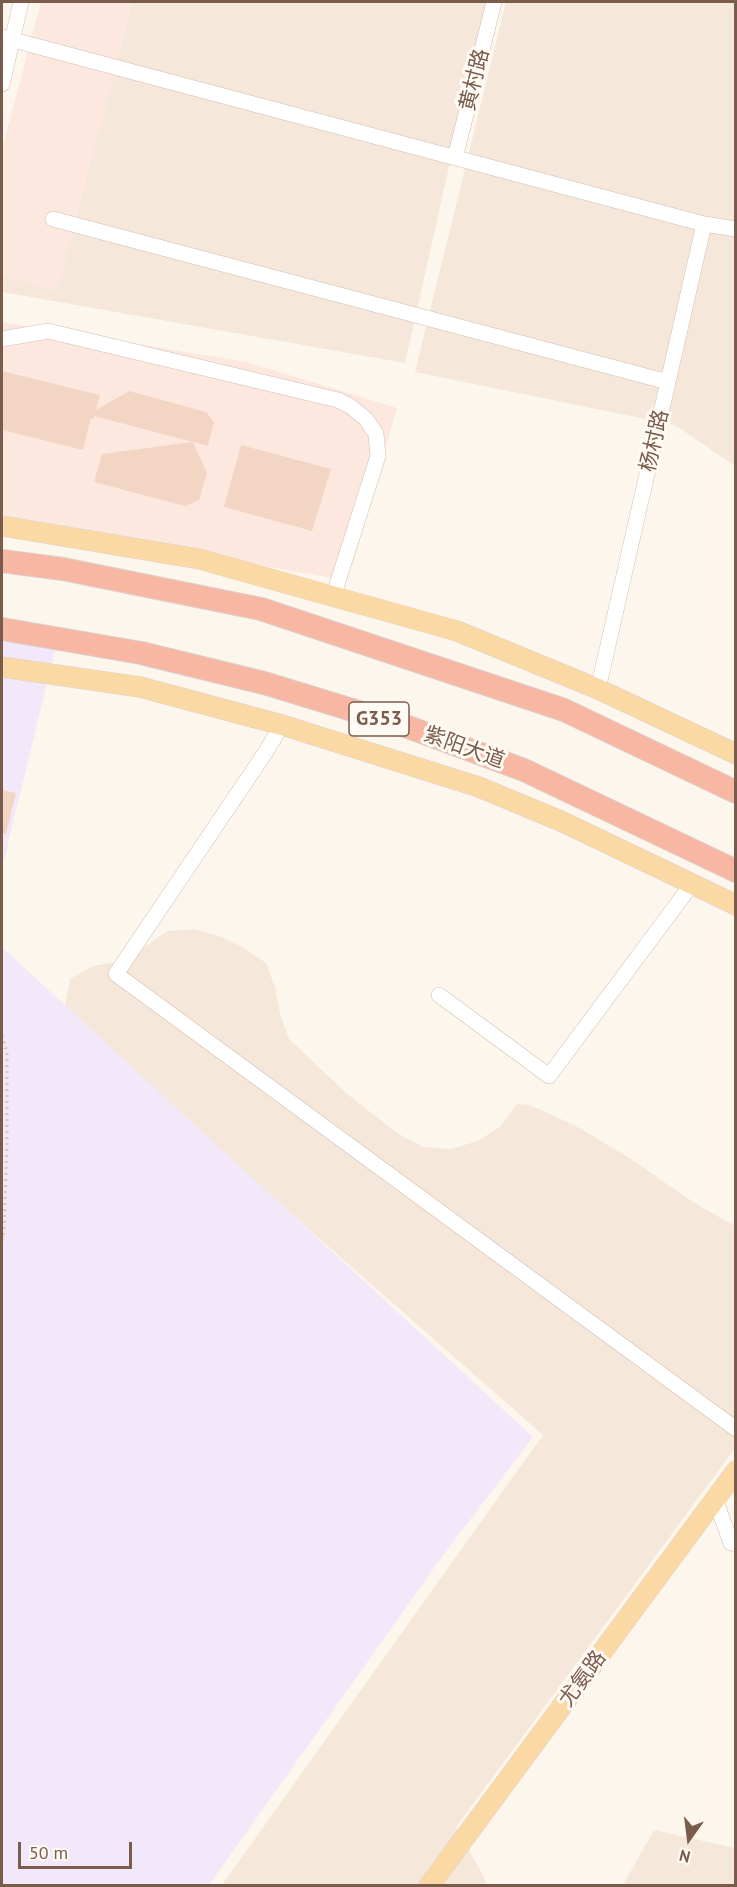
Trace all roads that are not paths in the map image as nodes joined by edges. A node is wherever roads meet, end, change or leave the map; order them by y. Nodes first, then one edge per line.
1 (21, 2) edge
2 (494, 2) edge
3 (7, 39) edge
4 (2, 84) edge
5 (455, 158) junction
6 (53, 219) dead end
7 (704, 224) junction
8 (735, 229) edge
9 (2, 339) edge
10 (668, 381) junction
11 (2, 526) edge
12 (2, 561) edge
13 (333, 597) junction
14 (2, 629) edge
15 (2, 667) edge
16 (598, 689) junction
17 (282, 726) junction
18 (735, 754) edge
19 (735, 792) edge
20 (735, 872) edge
21 (692, 884) junction
22 (735, 905) edge
23 (439, 995) dead end
24 (735, 1429) edge
25 (735, 1471) edge
26 (715, 1499) junction
27 (735, 1544) edge
28 (429, 1886) edge

1 - 3 street
2 - 5 street, 黄村路
3 - 4 street
3 - 5 street
5 - 7 street
6 - 10 street
7 - 8 street
7 - 10 street, 杨村路
9 - 13 street
10 - 16 street, 杨村路
11 - 13 main road
12 - 19 highway
13 - 16 main road
14 - 20 highway, 紫阳大道 / G353
15 - 17 main road
16 - 18 main road
17 - 21 main road
17 - 24 street
21 - 22 main road
21 - 23 street
25 - 26 main road, 尤氨路
26 - 27 street
26 - 28 main road, 尤氨路

